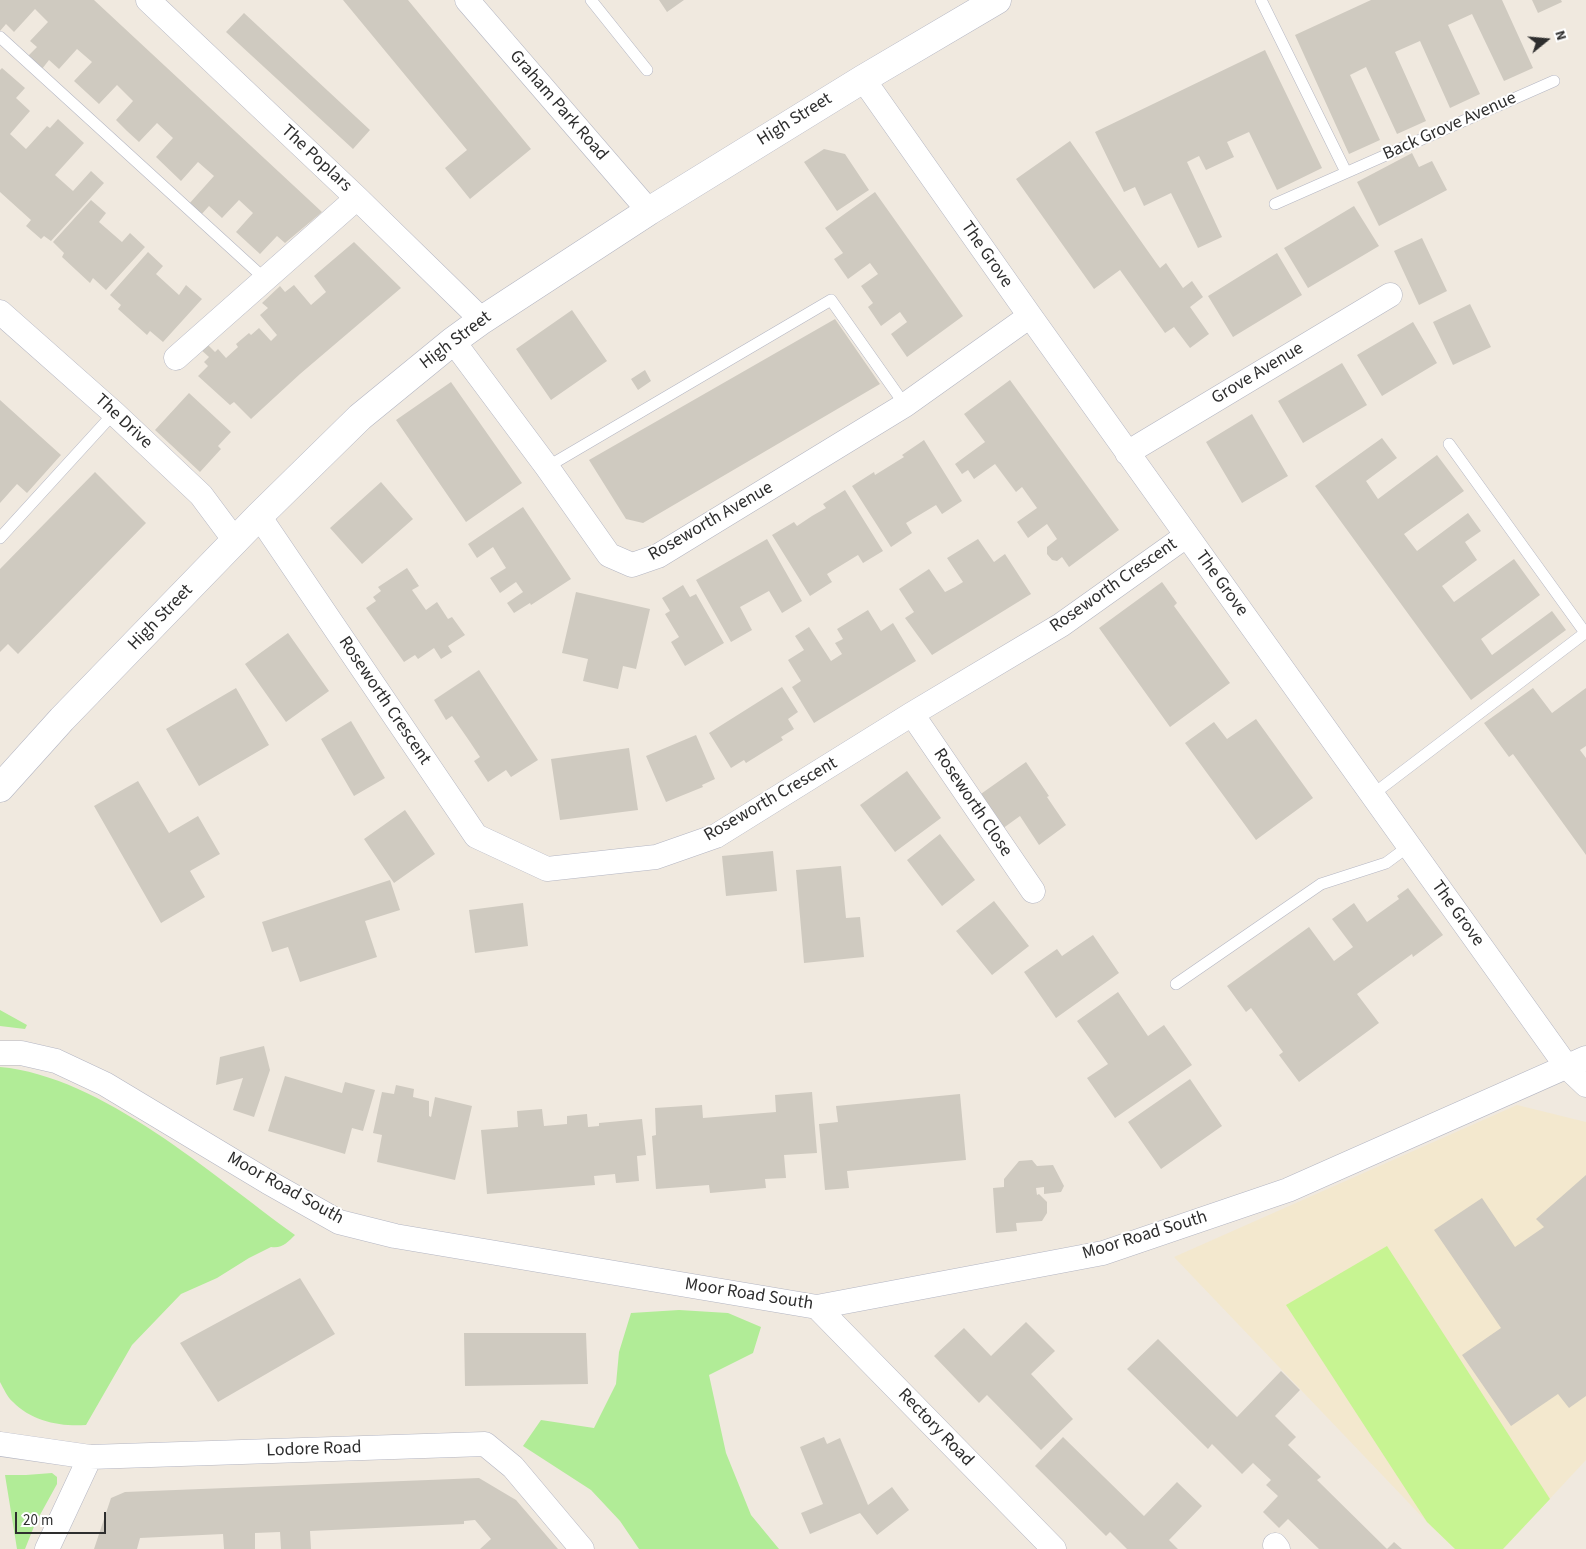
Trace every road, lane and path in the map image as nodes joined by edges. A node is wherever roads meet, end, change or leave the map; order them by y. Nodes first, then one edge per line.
1 (148, 0) edge
2 (467, 0) edge
3 (591, 0) edge
4 (997, 0) edge
5 (1261, 0) edge
6 (0, 37) edge
7 (647, 70) dead end
8 (863, 79) junction
9 (1554, 81) dead end
10 (1346, 172) junction
11 (357, 198) junction
12 (1275, 204) dead end
13 (649, 211) junction
14 (265, 279) junction
15 (1390, 295) dead end
16 (0, 312) edge
17 (1030, 316) junction
18 (482, 320) junction
19 (453, 341) junction
20 (176, 358) dead end
21 (905, 405) junction
22 (114, 414) junction
23 (1449, 444) dead end
24 (1127, 452) junction
25 (547, 467) junction
26 (259, 516) junction
27 (1186, 536) junction
28 (0, 538) edge
29 (236, 542) junction
30 (1586, 634) edge
31 (912, 714) junction
32 (4, 777) edge
33 (1372, 795) junction
34 (1409, 846) junction
35 (1033, 890) dead end
36 (1176, 984) dead end
37 (0, 1053) edge
38 (1576, 1063) edge
39 (1586, 1086) edge
40 (817, 1307) junction
41 (0, 1444) edge
42 (90, 1458) junction
43 (47, 1549) edge
44 (582, 1549) edge
45 (1054, 1549) edge

1 - 11 street, The Poplars
2 - 13 street, Graham Park Road
3 - 7 lane
4 - 8 main road, High Street
5 - 10 lane
6 - 14 lane
8 - 13 main road, High Street
8 - 17 street, The Grove
9 - 10 lane, Back Grove Avenue
10 - 12 lane, Back Grove Avenue
11 - 14 street
11 - 18 street, The Poplars
13 - 18 main road, High Street
14 - 20 street
15 - 24 street, Grove Avenue
16 - 22 street, The Drive
17 - 21 street, Roseworth Avenue
17 - 24 street, The Grove
18 - 19 main road, High Street
19 - 25 street, Roseworth Avenue
19 - 26 main road, High Street
21 - 25 street, Roseworth Avenue
21 - 25 lane
22 - 28 lane
22 - 29 street, The Drive
23 - 30 lane
24 - 27 street, The Grove
26 - 29 main road, High Street
26 - 31 street, Roseworth Crescent
27 - 31 street, Roseworth Crescent
27 - 33 street, The Grove
29 - 32 main road, High Street
30 - 33 lane
31 - 35 street, Roseworth Close
33 - 34 street, The Grove
34 - 36 lane
34 - 38 street, The Grove
37 - 40 street, Moor Road South
38 - 39 street, The Grove
38 - 40 street, Moor Road South
40 - 45 street, Rectory Road
41 - 42 street, Lodore Road
42 - 43 street
42 - 44 street, Lodore Road

